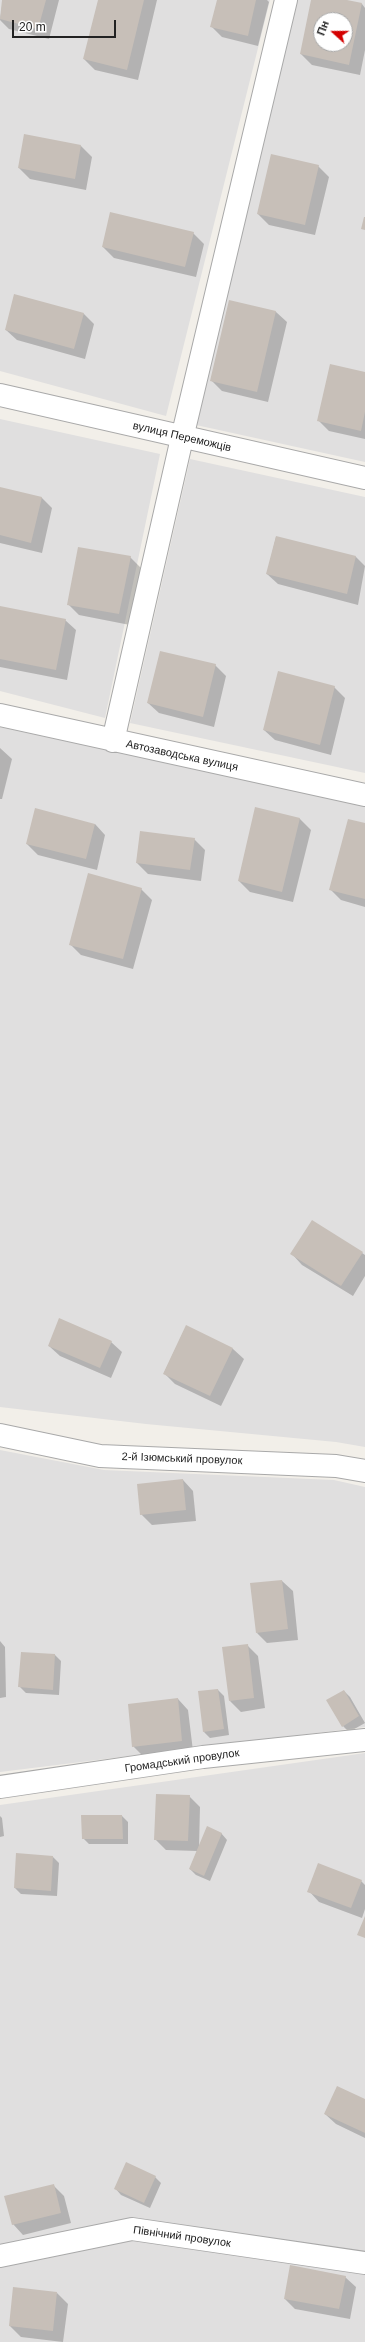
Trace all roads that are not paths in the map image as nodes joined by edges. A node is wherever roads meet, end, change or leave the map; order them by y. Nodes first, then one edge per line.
1 (286, 0) edge
2 (0, 395) edge
3 (182, 438) junction
4 (365, 478) edge
5 (0, 715) edge
6 (113, 741) junction
7 (365, 795) edge
8 (0, 1435) edge
9 (365, 1471) edge
10 (365, 1740) edge
11 (0, 1788) edge
12 (0, 2256) edge
13 (365, 2263) edge

1 - 3 street
2 - 3 street, вулиця Переможців
3 - 4 street, вулиця Переможців
3 - 6 street
5 - 6 street, Автозаводська вулиця
6 - 7 street, Автозаводська вулиця
8 - 9 street, 2-й Ізюмський провулок
10 - 11 street, Громадський провулок
12 - 13 street, Північний провулок

